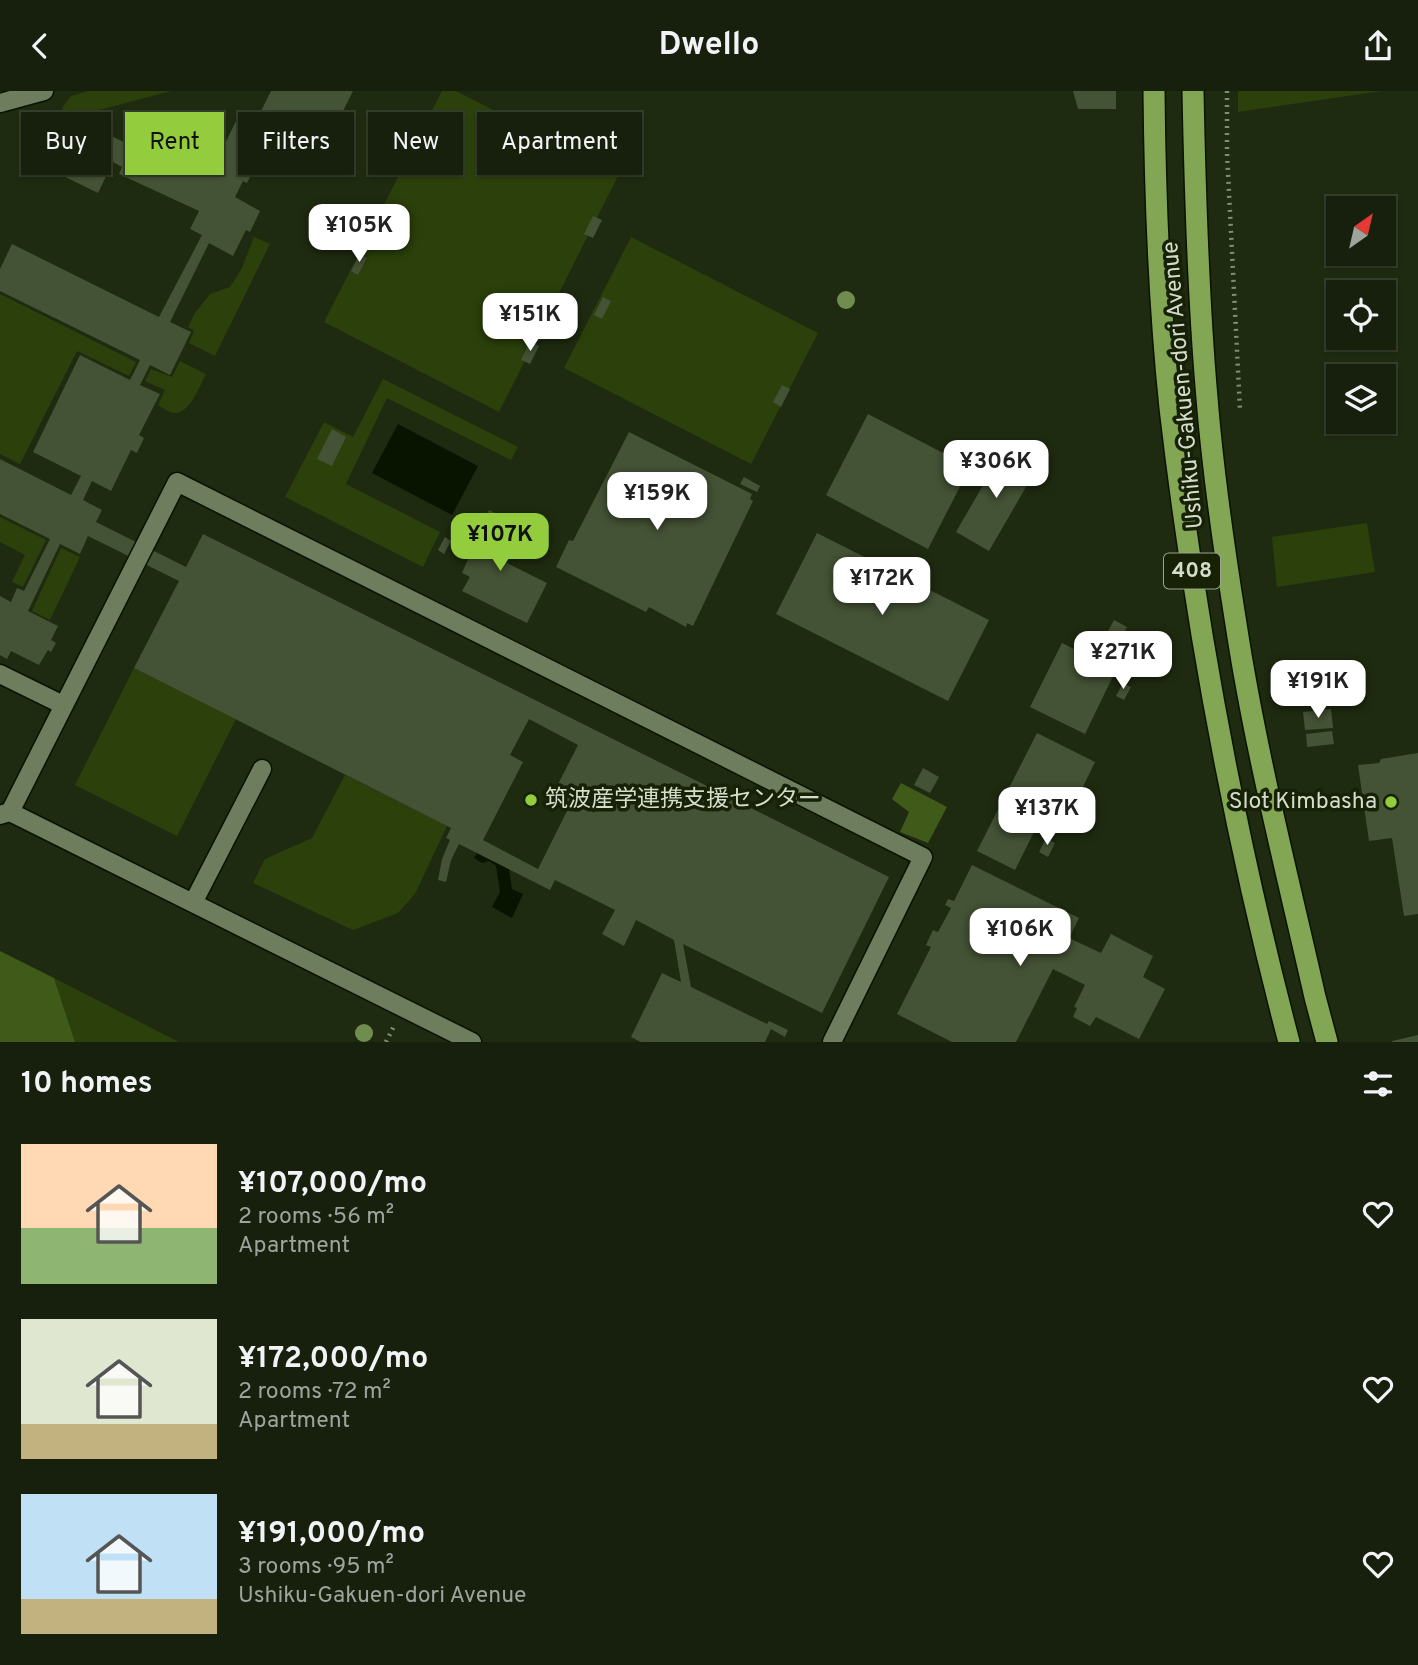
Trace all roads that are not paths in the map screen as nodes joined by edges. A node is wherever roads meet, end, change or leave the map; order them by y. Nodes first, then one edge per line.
1 (44, 91) edge
2 (1154, 91) edge
3 (1193, 91) edge
4 (0, 103) edge
5 (0, 674) edge
6 (63, 705) junction
7 (262, 769) dead end
8 (5, 814) edge
9 (193, 903) junction
10 (472, 1042) edge
11 (832, 1042) edge
12 (1289, 1042) edge
13 (1327, 1042) edge

1 - 4 lane
2 - 12 highway, Ushiku-Gakuen-dori Avenue / 408
3 - 13 highway, Ushiku-Gakuen-dori Avenue / 408
5 - 6 lane
6 - 8 lane
6 - 11 lane
7 - 9 lane
8 - 9 lane
9 - 10 lane

